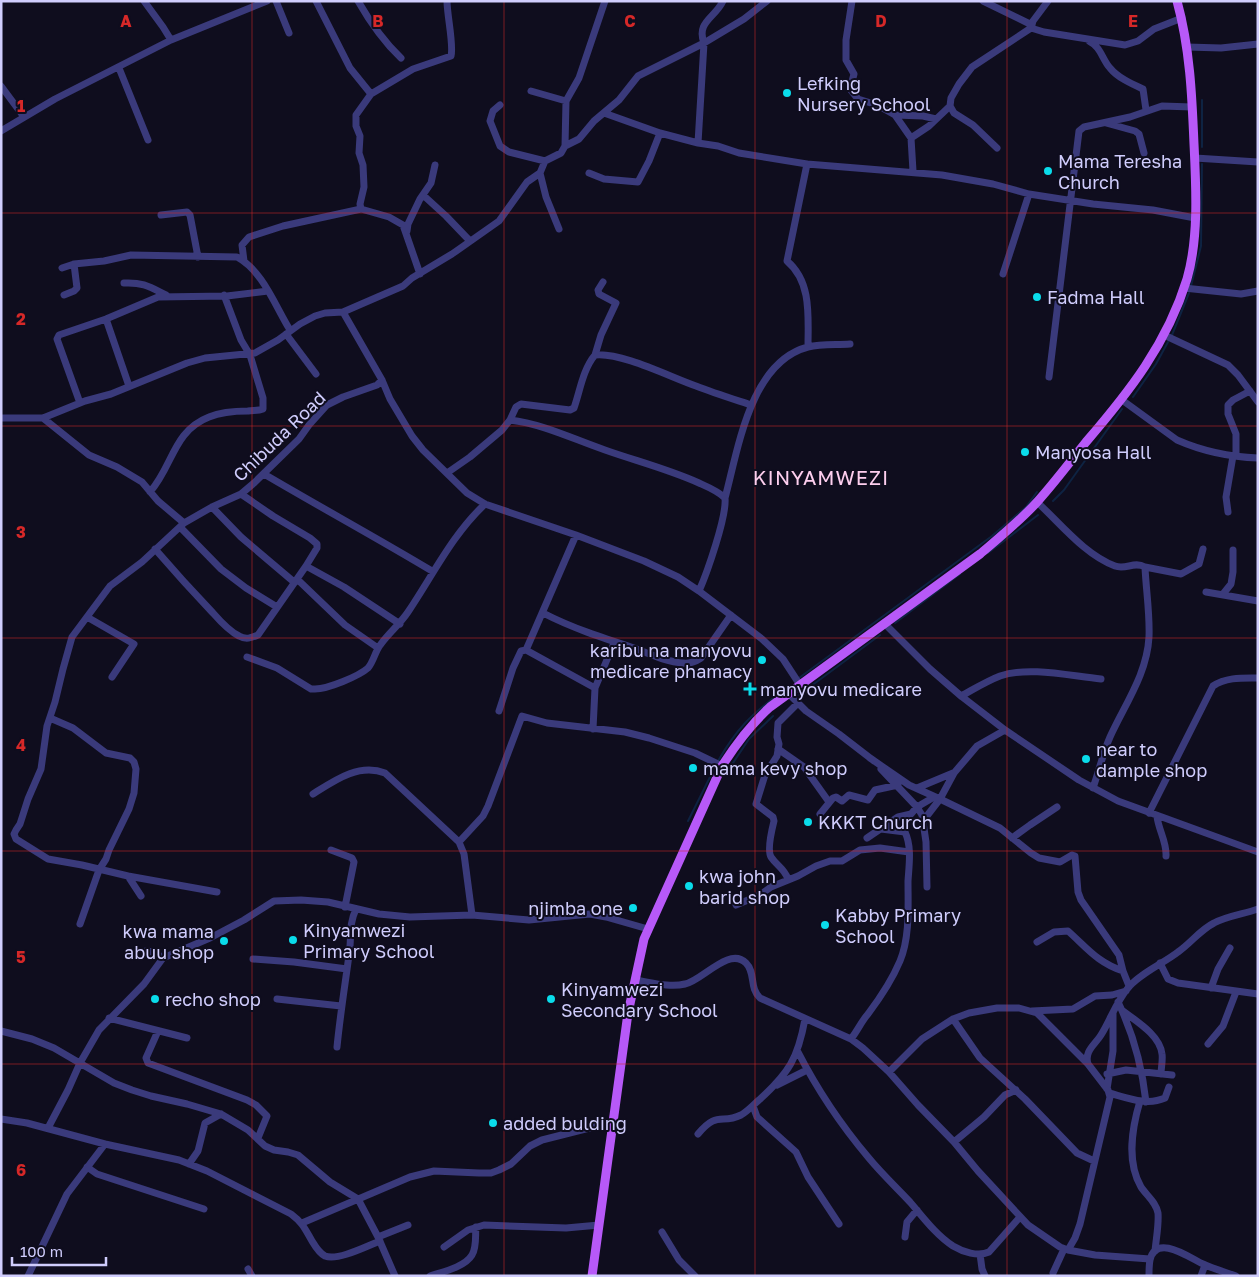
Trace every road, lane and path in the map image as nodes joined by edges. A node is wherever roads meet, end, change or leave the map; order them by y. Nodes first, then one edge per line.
1 (144, 1) edge
2 (267, 1) edge
3 (276, 1) edge
4 (316, 1) edge
5 (358, 1) edge
6 (447, 1) edge
7 (604, 1) edge
8 (723, 1) edge
9 (768, 1) edge
10 (852, 1) edge
11 (983, 1) edge
12 (1048, 1) edge
13 (1177, 1) edge
14 (1182, 18) junction
15 (1032, 27) junction
16 (289, 33) dead end
17 (1084, 38) junction
18 (171, 40) junction
19 (704, 42) junction
20 (1258, 44) edge
21 (1187, 47) junction
22 (401, 58) dead end
23 (119, 68) junction
24 (1, 86) edge
25 (531, 91) dead end
26 (371, 94) junction
27 (566, 101) junction
28 (500, 105) dead end
29 (950, 106) junction
30 (1192, 107) junction
31 (1146, 110) junction
32 (604, 113) junction
33 (895, 115) junction
34 (24, 117) junction
35 (936, 119) junction
36 (1103, 123) junction
37 (1, 131) edge
38 (660, 134) junction
39 (911, 138) junction
40 (148, 140) dead end
41 (698, 143) junction
42 (565, 146) junction
43 (997, 148) dead end
44 (1144, 153) dead end
45 (1195, 158) junction
46 (546, 161) junction
47 (1258, 162) edge
48 (807, 164) junction
49 (435, 165) dead end
50 (913, 171) junction
51 (540, 173) junction
52 (589, 173) dead end
53 (1029, 194) junction
54 (423, 195) junction
55 (1071, 201) junction
56 (361, 209) junction
57 (160, 215) dead end
58 (1195, 218) junction
59 (559, 229) dead end
60 (406, 232) junction
61 (469, 240) junction
62 (198, 257) junction
63 (244, 260) junction
64 (74, 264) junction
65 (62, 268) dead end
66 (420, 274) junction
67 (1003, 274) dead end
68 (603, 282) dead end
69 (124, 283) dead end
70 (1184, 288) junction
71 (268, 291) junction
72 (1258, 291) edge
73 (64, 295) dead end
74 (167, 296) junction
75 (224, 296) junction
76 (343, 312) junction
77 (106, 319) junction
78 (288, 332) junction
79 (1164, 335) junction
80 (850, 344) dead end
81 (808, 347) junction
82 (250, 354) junction
83 (595, 355) junction
84 (316, 374) dead end
85 (1049, 377) dead end
86 (382, 380) junction
87 (129, 386) junction
88 (1250, 391) junction
89 (1122, 400) junction
90 (1258, 402) edge
91 (80, 403) junction
92 (751, 405) junction
93 (1, 418) edge
94 (43, 418) junction
95 (510, 420) junction
96 (1234, 456) junction
97 (1258, 458) edge
98 (447, 473) junction
99 (264, 474) junction
100 (150, 492) junction
101 (241, 494) junction
102 (725, 498) junction
103 (1037, 502) junction
104 (485, 504) junction
105 (212, 506) junction
106 (1228, 512) dead end
107 (182, 525) junction
108 (576, 535) junction
109 (155, 549) junction
110 (1204, 549) dead end
111 (1233, 550) dead end
112 (306, 566) junction
113 (1144, 567) junction
114 (432, 571) junction
115 (296, 581) junction
116 (699, 591) junction
117 (1206, 592) dead end
118 (1223, 594) junction
119 (1258, 601) edge
120 (277, 607) junction
121 (543, 613) junction
122 (731, 615) junction
123 (87, 617) junction
124 (884, 623) junction
125 (400, 624) junction
126 (614, 642) junction
127 (378, 648) junction
128 (526, 650) junction
129 (247, 657) dead end
130 (112, 678) dead end
131 (1258, 678) edge
132 (1101, 679) dead end
133 (800, 685) junction
134 (595, 688) junction
135 (788, 693) junction
136 (961, 696) junction
137 (798, 703) junction
138 (500, 711) dead end
139 (50, 718) junction
140 (593, 729) junction
141 (1005, 730) junction
142 (778, 749) junction
143 (870, 758) junction
144 (722, 766) junction
145 (954, 773) junction
146 (895, 785) junction
147 (909, 785) junction
148 (917, 788) junction
149 (1093, 788) junction
150 (313, 794) dead end
151 (937, 798) junction
152 (829, 802) junction
153 (917, 806) junction
154 (1057, 807) dead end
155 (1149, 813) junction
156 (820, 814) dead end
157 (1157, 816) junction
158 (923, 821) junction
159 (881, 829) junction
160 (866, 838) dead end
161 (1012, 838) junction
162 (459, 842) junction
163 (332, 850) dead end
164 (909, 852) junction
165 (1258, 852) edge
166 (1166, 856) dead end
167 (99, 870) junction
168 (128, 876) junction
169 (788, 879) junction
170 (928, 887) dead end
171 (217, 892) dead end
172 (141, 896) dead end
173 (736, 905) dead end
174 (345, 907) junction
175 (356, 909) junction
176 (1258, 909) edge
177 (472, 915) junction
178 (80, 924) dead end
179 (648, 929) junction
180 (1037, 942) dead end
181 (1230, 948) dead end
182 (146, 951) dead end
183 (163, 958) junction
184 (253, 959) dead end
185 (1160, 963) junction
186 (347, 969) junction
187 (1123, 971) junction
188 (634, 980) junction
189 (1211, 988) junction
190 (1127, 989) junction
191 (1236, 992) junction
192 (1258, 994) edge
193 (277, 999) dead end
194 (1118, 1002) junction
195 (341, 1006) junction
196 (1122, 1010) junction
197 (1032, 1011) junction
198 (1113, 1013) junction
199 (110, 1018) junction
200 (805, 1018) junction
201 (953, 1019) junction
202 (158, 1030) junction
203 (1, 1031) edge
204 (187, 1038) dead end
205 (851, 1039) junction
206 (1208, 1044) dead end
207 (337, 1047) dead end
208 (798, 1052) junction
209 (80, 1063) junction
210 (1088, 1064) junction
211 (807, 1070) junction
212 (1143, 1071) junction
213 (889, 1072) junction
214 (1109, 1073) junction
215 (1160, 1074) junction
216 (1172, 1075) dead end
217 (1098, 1077) junction
218 (774, 1086) junction
219 (1170, 1087) dead end
220 (1016, 1090) junction
221 (1108, 1091) junction
222 (1143, 1101) junction
223 (752, 1106) junction
224 (222, 1114) junction
225 (1, 1120) edge
226 (613, 1122) junction
227 (48, 1128) junction
228 (698, 1134) dead end
229 (258, 1138) junction
230 (954, 1142) junction
231 (105, 1144) junction
232 (1094, 1161) junction
233 (189, 1164) junction
234 (87, 1168) junction
235 (358, 1199) junction
236 (204, 1209) dead end
237 (916, 1210) junction
238 (1020, 1216) junction
239 (302, 1222) junction
240 (839, 1224) dead end
241 (408, 1225) dead end
242 (599, 1225) junction
243 (476, 1227) junction
244 (662, 1232) dead end
245 (905, 1237) dead end
246 (379, 1239) junction
247 (444, 1247) dead end
248 (1066, 1250) junction
249 (1155, 1251) junction
250 (980, 1254) junction
251 (1150, 1260) junction
252 (1205, 1265) junction
253 (1053, 1273) dead end
254 (441, 1274) edge
255 (30, 1275) edge
256 (395, 1276) edge
257 (430, 1276) edge
258 (592, 1276) edge
259 (694, 1276) edge
260 (985, 1276) edge
261 (1149, 1276) edge
262 (1201, 1276) edge
263 (1236, 1276) edge

1 - 18 street
2 - 18 street
3 - 16 street
4 - 26 street
5 - 22 street
6 - 26 street
7 - 27 street
8 - 19 street
9 - 19 street
10 - 33 street
11 - 15 street
12 - 15 street
13 - 14 main road
14 - 17 street
14 - 21 main road
15 - 17 street
15 - 29 street
17 - 31 street
18 - 23 street
19 - 32 street
19 - 41 street
20 - 21 street
21 - 30 main road
23 - 34 street
23 - 40 street
24 - 34 street
25 - 27 street
26 - 56 street
27 - 42 street
28 - 46 street
29 - 35 street
29 - 43 street
30 - 31 street
30 - 45 main road
31 - 36 street
32 - 38 street
32 - 42 street
33 - 35 street
33 - 39 street
34 - 37 street
35 - 39 street
36 - 44 street
36 - 55 street
38 - 41 street
38 - 52 street
39 - 50 street
41 - 48 street
42 - 46 street
45 - 47 street
45 - 58 main road
46 - 51 street
48 - 50 street
48 - 81 street
49 - 54 street
50 - 53 street
51 - 59 street
51 - 61 street
53 - 55 street
53 - 67 street
54 - 60 street
54 - 61 street
55 - 58 street
55 - 85 street
56 - 60 street
56 - 63 street
57 - 62 street
58 - 70 main road
60 - 66 street
61 - 66 street
62 - 63 street
62 - 64 street
63 - 71 street
64 - 65 street
64 - 73 street
66 - 76 street
68 - 83 street
69 - 74 street
70 - 72 street
70 - 79 main road
71 - 75 street
71 - 78 street
74 - 75 street
74 - 77 street
75 - 82 street
76 - 78 street
76 - 86 street
77 - 87 street
77 - 91 street
78 - 82 street
78 - 84 street
79 - 88 street
79 - 89 main road
80 - 81 street
81 - 92 street
82 - 87 street
82 - 100 street
83 - 92 street
83 - 95 street
86 - 98 street
86 - 99 street, Chibuda Road
87 - 91 street
88 - 90 street
88 - 96 street
89 - 96 street
89 - 103 main road
91 - 94 street
92 - 102 street
93 - 94 street
94 - 100 street
95 - 98 street
95 - 102 street
96 - 97 street
96 - 106 street
98 - 104 street
99 - 101 street, Chibuda Road
99 - 114 street
100 - 107 street
101 - 105 street, Chibuda Road
101 - 112 street
102 - 116 street
103 - 113 street
103 - 124 main road
104 - 108 street
104 - 114 street
105 - 107 street, Chibuda Road
105 - 115 street
107 - 109 street, Chibuda Road
107 - 120 street
108 - 116 street
108 - 121 street
109 - 120 street
109 - 123 street, Chibuda Road
110 - 113 street
111 - 118 street
112 - 115 street
112 - 125 street
113 - 149 street
114 - 125 street
115 - 120 street
115 - 127 street
116 - 122 street
117 - 118 street
118 - 119 street
121 - 126 street
121 - 128 street
122 - 126 street
122 - 133 street
123 - 130 street
123 - 139 street, Chibuda Road
124 - 133 main road
124 - 136 street
125 - 127 street
126 - 134 street
127 - 129 street
128 - 134 street
128 - 138 street
131 - 155 street
132 - 136 street
133 - 135 main road
134 - 140 street
135 - 137 street
135 - 144 main road
136 - 141 street
137 - 142 street
137 - 143 street
139 - 167 street
139 - 167 street, Chibuda Road
140 - 144 street
140 - 162 street
141 - 145 street
141 - 149 street
142 - 152 street
142 - 169 street
143 - 146 street
143 - 147 street
144 - 179 main road
145 - 148 street
145 - 151 street
146 - 147 street
146 - 152 street
146 - 153 street
147 - 148 street
148 - 151 street
149 - 155 street
150 - 162 street
151 - 153 street
151 - 158 street
151 - 161 street
152 - 156 street
153 - 158 street
153 - 159 street
154 - 161 street
155 - 157 street
157 - 165 street
157 - 166 street
158 - 170 street
159 - 160 street
159 - 164 street
161 - 187 street
162 - 177 street
163 - 174 street
164 - 169 street
164 - 205 street
167 - 168 street
167 - 178 street
168 - 171 street
168 - 172 street
169 - 173 street
174 - 175 street
174 - 183 street
175 - 177 street
175 - 186 street
176 - 185 street
177 - 179 street
179 - 188 main road
180 - 187 street
181 - 189 street
182 - 183 street
183 - 199 street
184 - 186 street
185 - 189 street
185 - 190 street
186 - 195 street
187 - 190 street
188 - 200 street
188 - 226 main road
189 - 191 street
190 - 194 street
190 - 197 street
191 - 192 street
191 - 206 street
193 - 195 street
194 - 196 street
194 - 198 street
195 - 207 street
196 - 212 street
196 - 215 street
197 - 201 street
197 - 210 street
198 - 210 street
198 - 214 street
199 - 202 street
199 - 209 street
200 - 205 street
200 - 208 street
201 - 213 street
201 - 220 street
202 - 204 street
202 - 229 street
203 - 209 street
205 - 213 street
208 - 211 street
208 - 218 street
209 - 224 street
209 - 227 street
210 - 217 street
211 - 218 street
211 - 237 street
212 - 214 street
212 - 215 street
212 - 222 street
213 - 230 street
214 - 217 street
214 - 221 street
215 - 216 street
217 - 221 street
218 - 223 street
219 - 222 street
220 - 230 street
220 - 232 street
221 - 222 street
221 - 232 street
222 - 249 street
223 - 228 street
223 - 240 street
224 - 229 street
224 - 233 street
225 - 227 street
226 - 235 street
226 - 242 main road
227 - 231 street
229 - 235 street
230 - 238 street
231 - 233 street
231 - 234 street
232 - 248 street
233 - 239 street
234 - 236 street
234 - 255 street
235 - 239 street
235 - 246 street
237 - 245 street
237 - 250 street
238 - 248 street
238 - 250 street
239 - 246 street
241 - 246 street
242 - 243 street
242 - 258 main road
243 - 247 street
243 - 254 street
244 - 259 street
246 - 256 street
248 - 251 street
248 - 253 street
249 - 251 street
249 - 252 street
250 - 260 street
251 - 261 street
252 - 262 street
252 - 263 street
254 - 257 street

